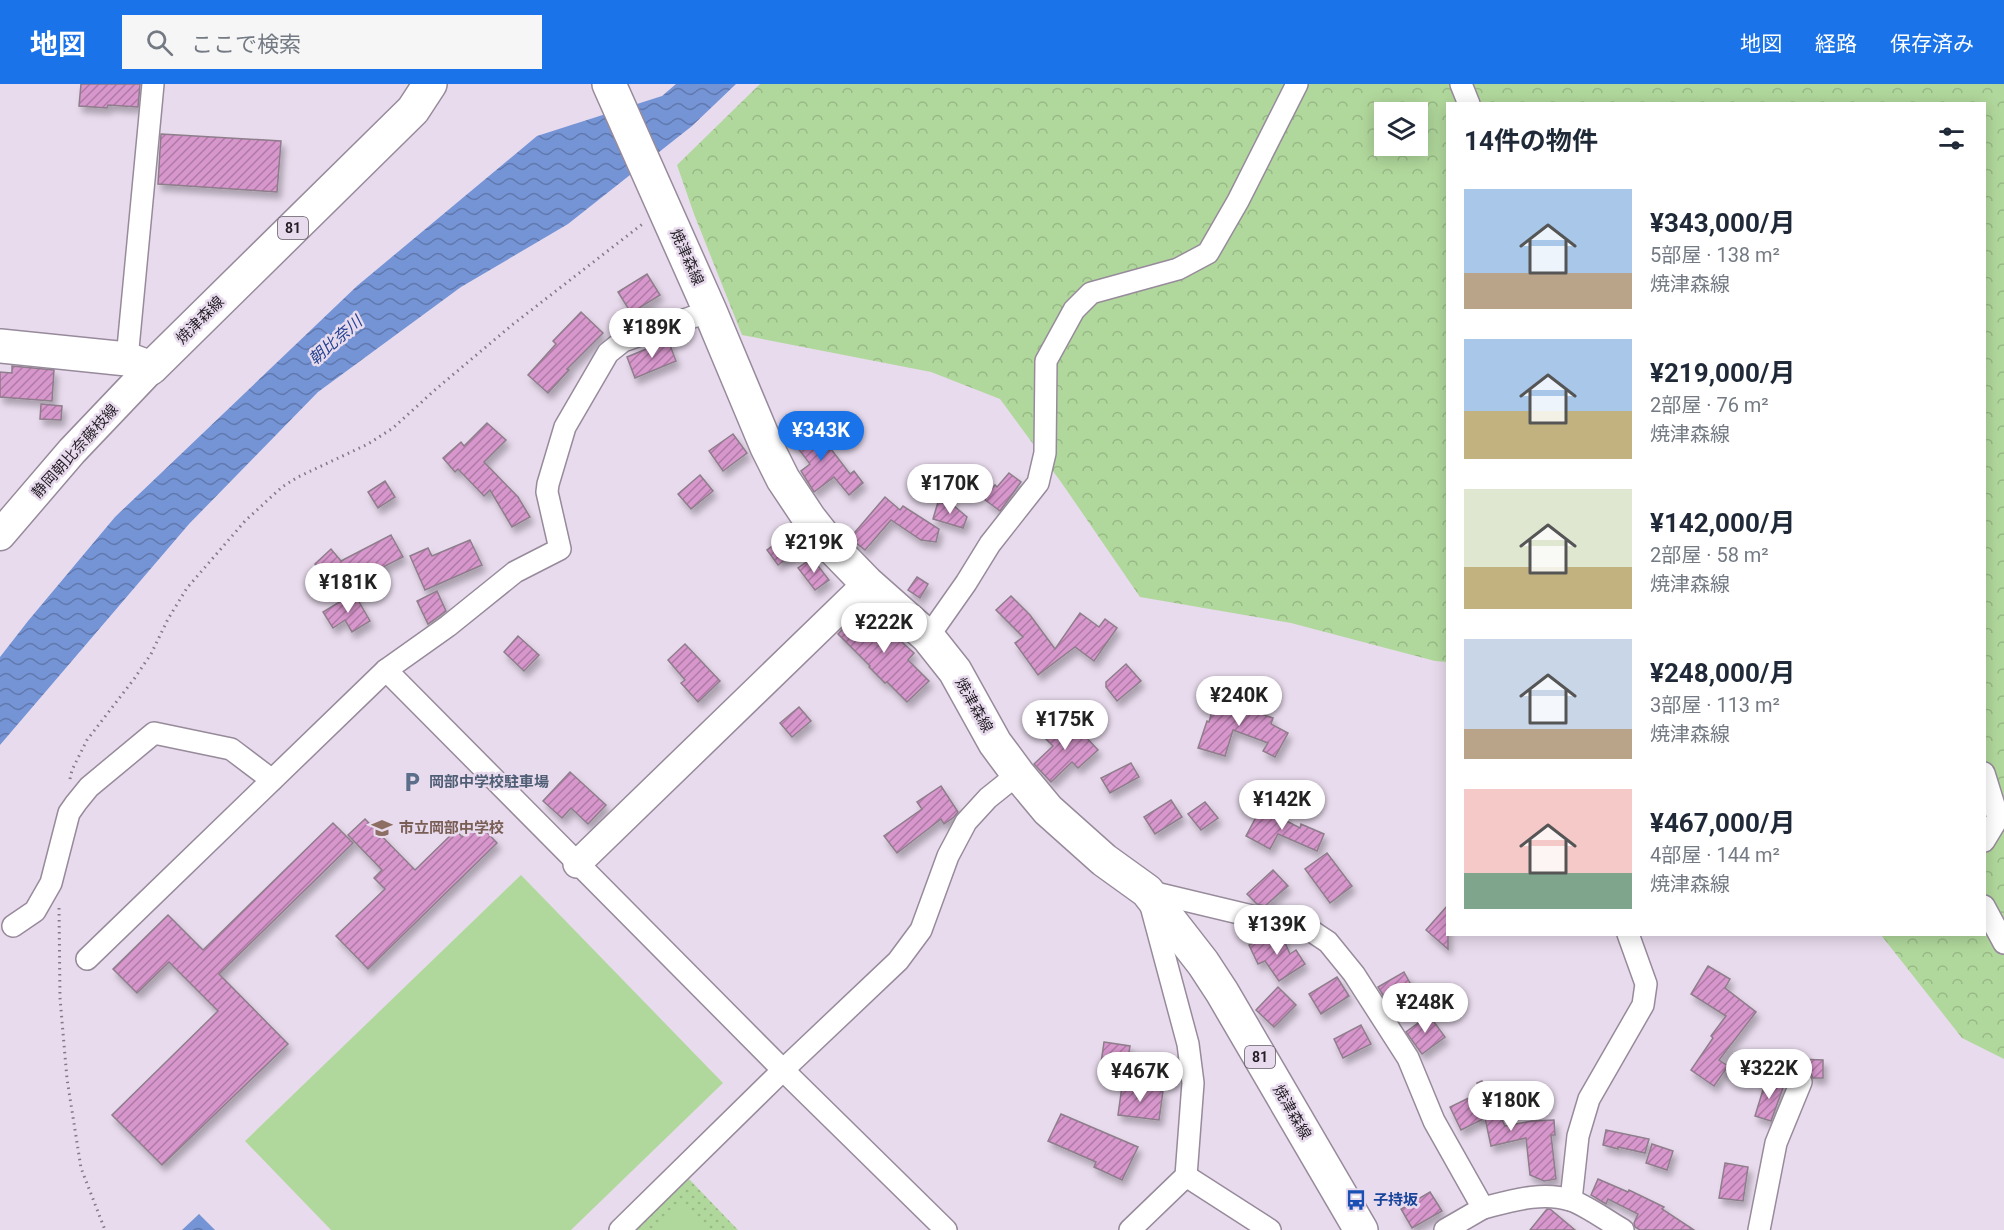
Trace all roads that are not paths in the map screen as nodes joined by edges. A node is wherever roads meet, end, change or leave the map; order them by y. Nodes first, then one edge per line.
1 (153, 84) edge
2 (430, 84) edge
3 (609, 84) edge
4 (1297, 84) edge
5 (1461, 84) edge
6 (1468, 102) edge
7 (710, 311) junction
8 (0, 346) edge
9 (139, 364) junction
10 (0, 535) edge
11 (867, 583) junction
12 (928, 637) junction
13 (386, 670) junction
14 (1018, 774) junction
15 (1986, 779) edge
16 (272, 780) junction
17 (1986, 838) edge
18 (577, 864) junction
19 (1147, 891) junction
20 (1986, 910) edge
21 (12, 926) dead end
22 (1629, 936) edge
23 (2004, 943) edge
24 (87, 959) dead end
25 (783, 1070) junction
26 (1801, 1082) dead end
27 (1186, 1176) junction
28 (1570, 1200) junction
29 (1483, 1208) junction
30 (620, 1230) edge
31 (946, 1230) edge
32 (1130, 1230) edge
33 (1270, 1230) edge
34 (1361, 1230) edge
35 (1445, 1230) edge
36 (1623, 1230) edge
37 (1759, 1230) edge

1 - 9 street
2 - 9 main road, 焼津森線 / 81
3 - 7 main road, 焼津森線 / 81
4 - 12 street
5 - 6 street
7 - 11 main road, 焼津森線 / 81
7 - 13 street
8 - 9 main road
9 - 10 main road, 静岡朝比奈藤枝線
11 - 12 main road, 焼津森線 / 81
11 - 18 street
12 - 14 main road, 焼津森線 / 81
13 - 16 street
13 - 18 street
14 - 19 main road, 焼津森線 / 81
14 - 25 street
15 - 17 street
16 - 21 street
16 - 24 street
18 - 25 street
19 - 27 street
19 - 29 street
19 - 34 main road, 焼津森線 / 81
20 - 23 street
22 - 28 street
25 - 30 street
25 - 31 street
26 - 37 street
27 - 32 street
27 - 33 street
28 - 29 street
28 - 36 street
29 - 35 street

